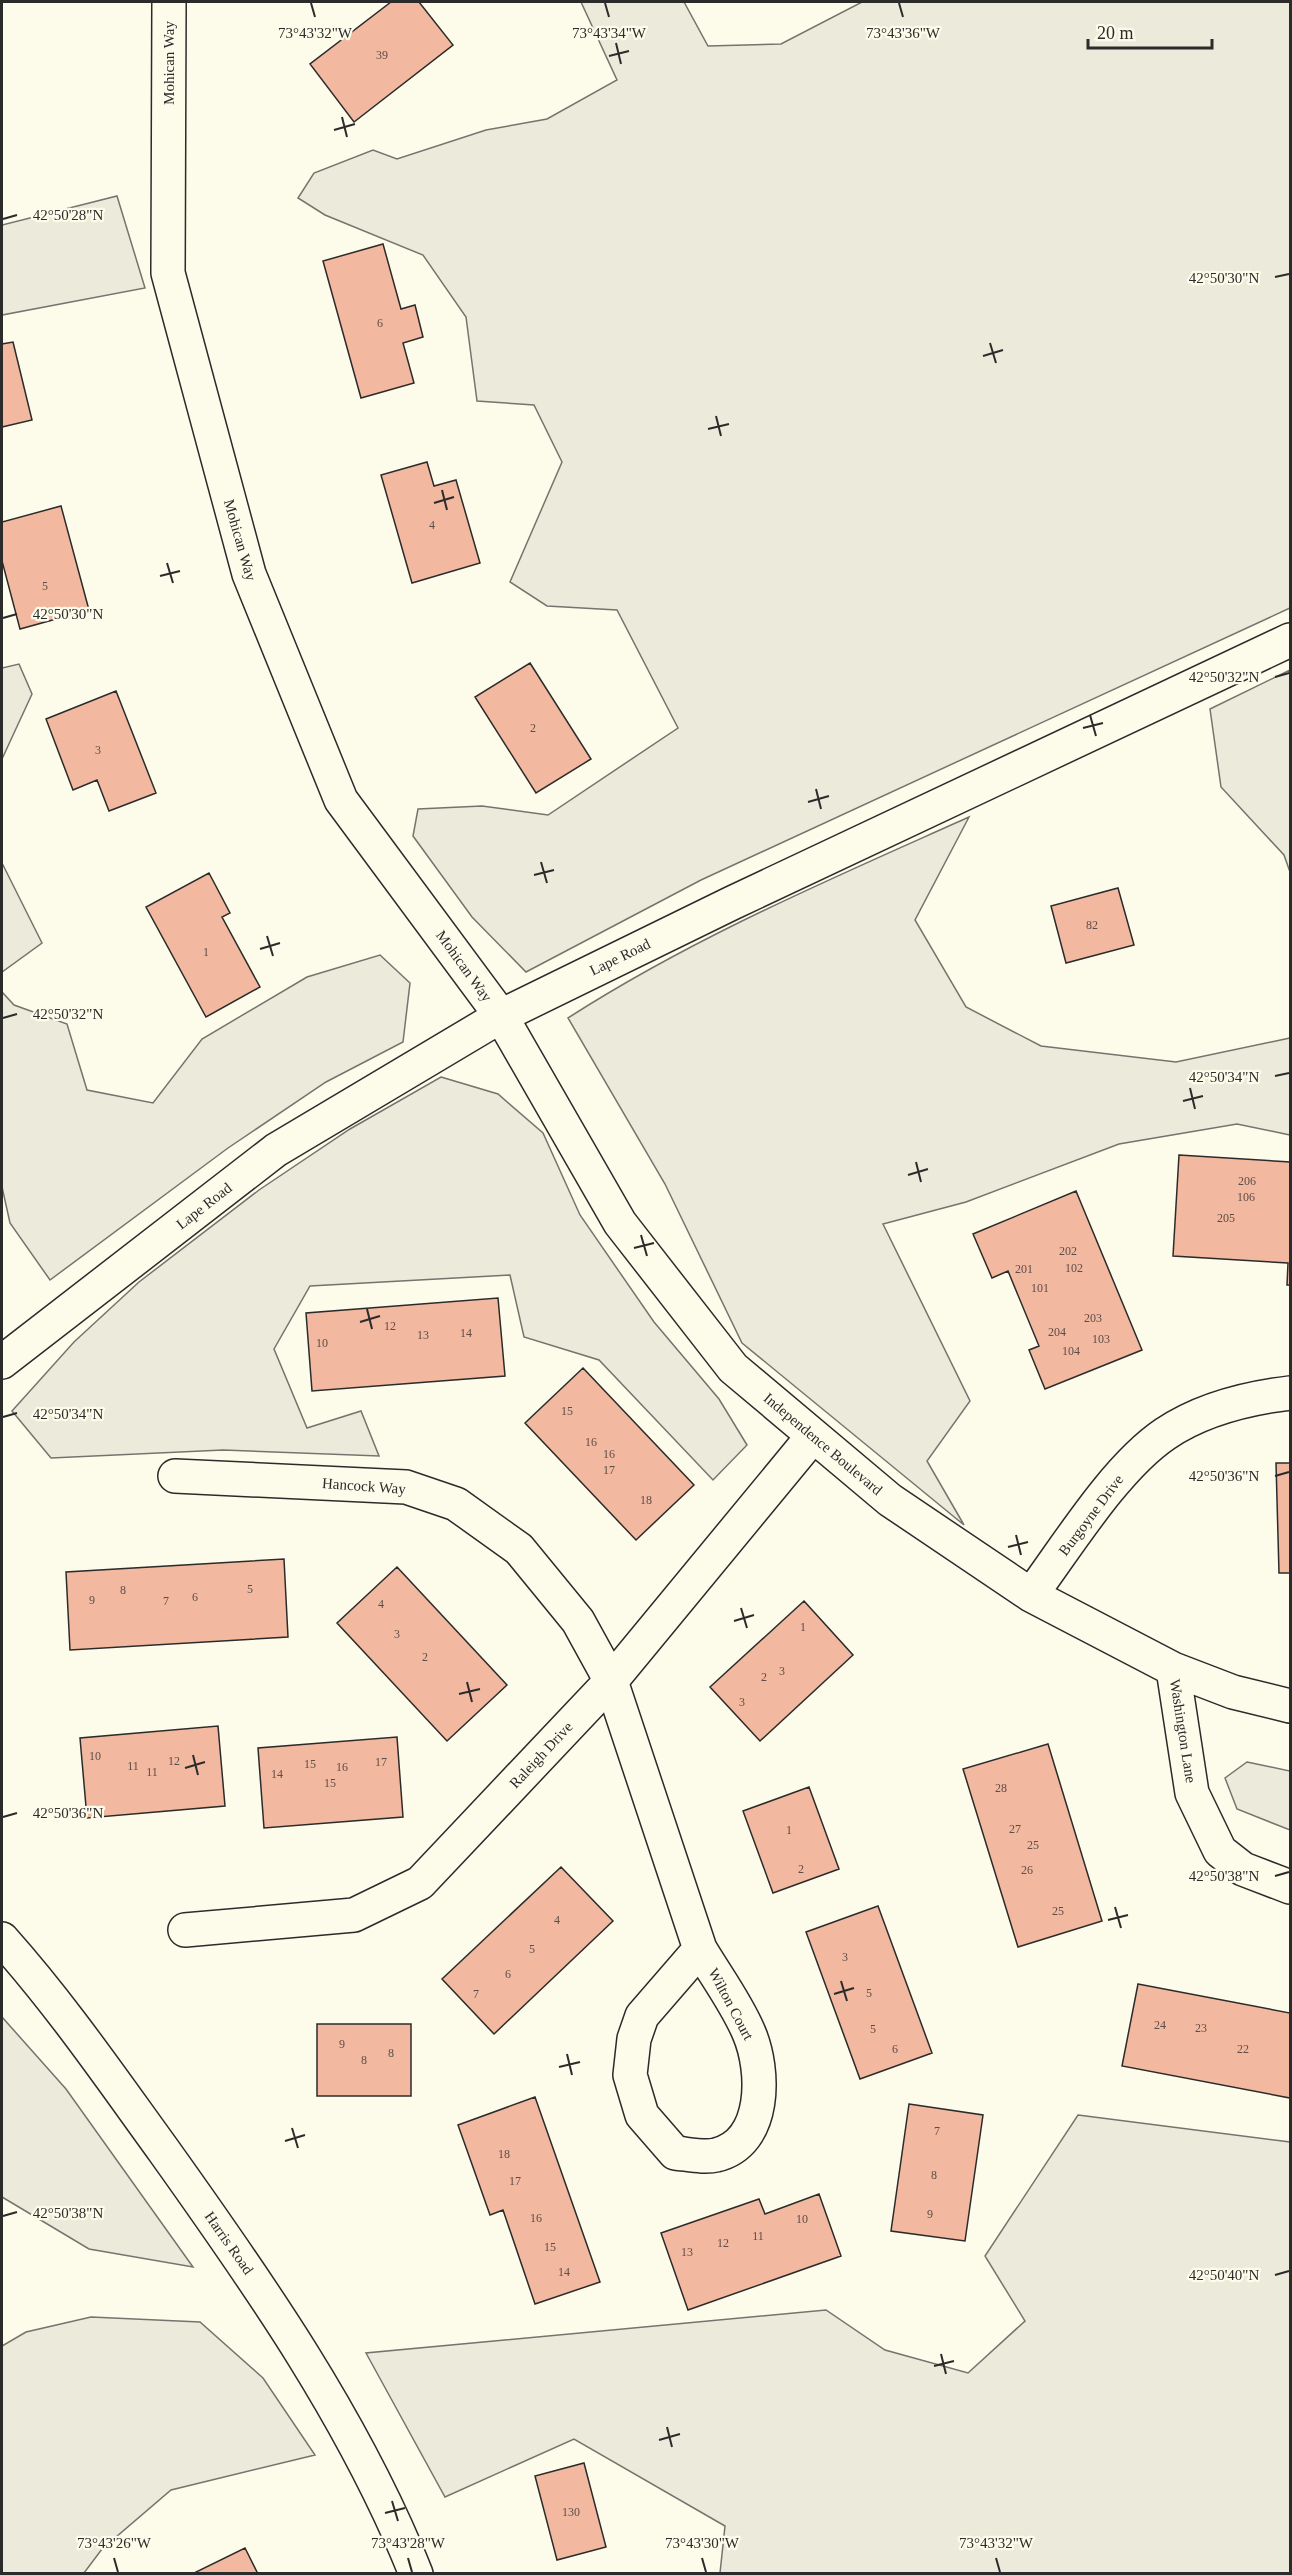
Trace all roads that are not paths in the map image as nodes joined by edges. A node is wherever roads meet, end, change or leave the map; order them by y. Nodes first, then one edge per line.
1 (169, 2) edge
2 (1290, 640) edge
3 (501, 1016) junction
4 (2, 1362) edge
5 (1290, 1393) edge
6 (813, 1436) junction
7 (175, 1476) dead end
8 (1031, 1595) junction
9 (1173, 1669) junction
10 (611, 1681) junction
11 (1290, 1706) edge
12 (1290, 1887) edge
13 (185, 1930) dead end
14 (2, 1939) edge
15 (700, 1949) junction
16 (417, 2574) edge

1 - 3 street, Mohican Way
2 - 3 street, Lape Road
3 - 4 street, Lape Road
3 - 6 street, Independence Boulevard
5 - 8 street, Burgoyne Drive
6 - 8 street, Independence Boulevard
6 - 10 street, Raleigh Drive
7 - 10 street, Hancock Way
8 - 9 street, Independence Boulevard
9 - 11 street, Independence Boulevard
9 - 12 street, Washington Lane
10 - 13 street, Raleigh Drive
10 - 15 street, Wilton Court
14 - 16 street, Harris Road
15 - 15 street, Wilton Court

